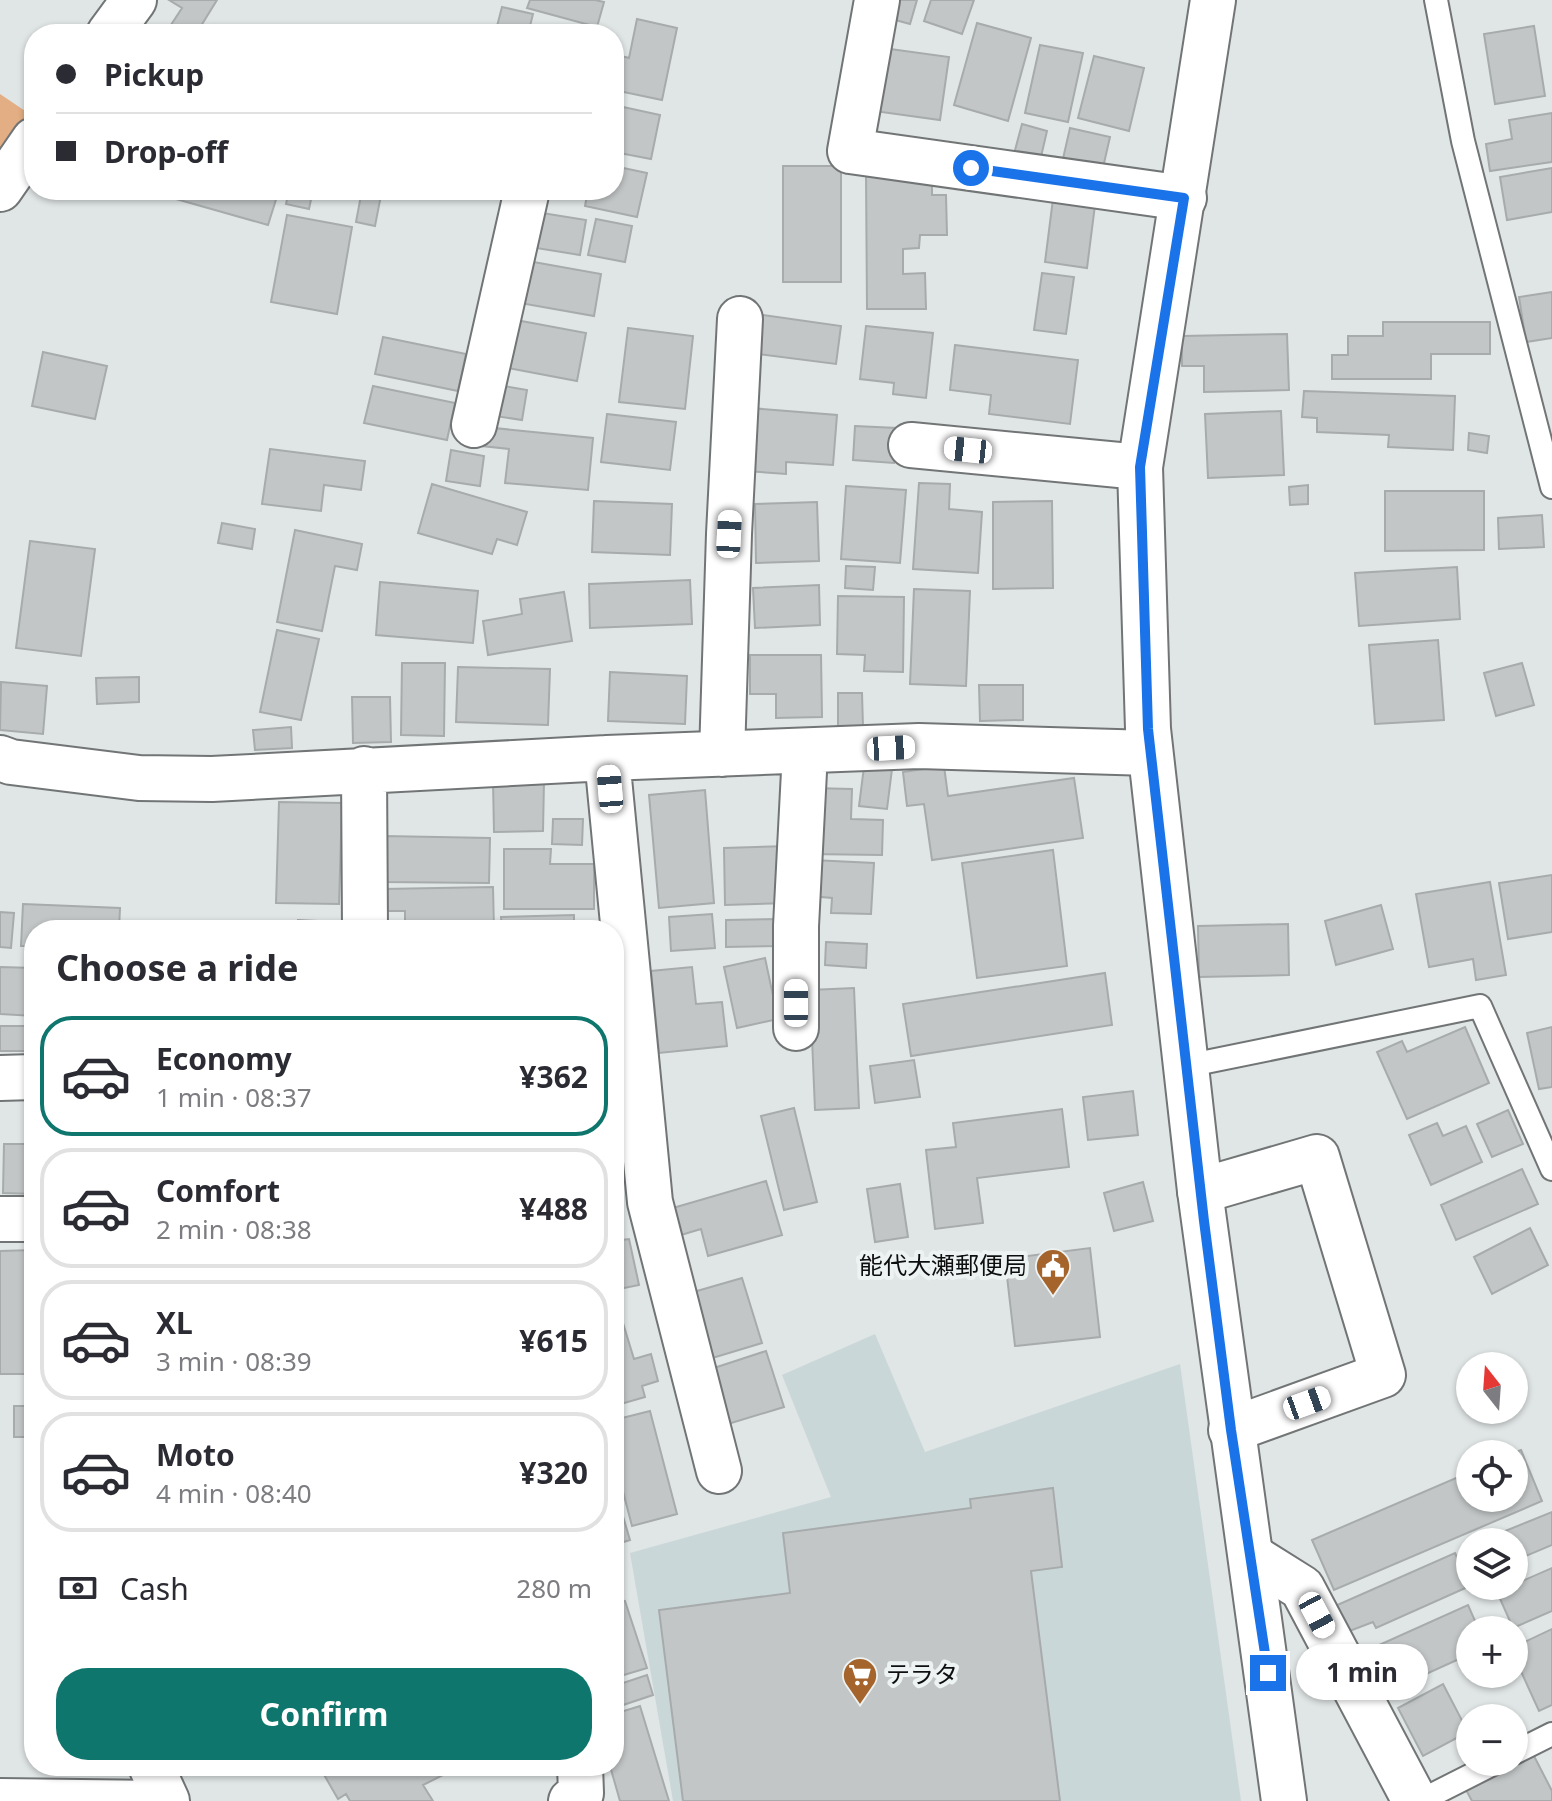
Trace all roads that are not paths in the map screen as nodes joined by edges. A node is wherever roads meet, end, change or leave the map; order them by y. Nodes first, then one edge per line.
1 (134, 0) edge
2 (877, 0) edge
3 (1213, 0) edge
4 (1436, 0) edge
5 (116, 24) edge
6 (24, 154) edge
7 (0, 189) edge
8 (1184, 198) junction
9 (525, 200) edge
10 (740, 319) dead end
11 (474, 425) dead end
12 (911, 445) dead end
13 (1140, 467) junction
14 (1552, 487) edge
15 (805, 752) junction
16 (1150, 753) junction
17 (722, 754) junction
18 (0, 758) edge
19 (607, 758) junction
20 (364, 769) junction
21 (365, 920) edge
22 (623, 920) edge
23 (624, 934) edge
24 (796, 1028) dead end
25 (1186, 1066) junction
26 (24, 1077) edge
27 (0, 1078) edge
28 (1552, 1169) edge
29 (1200, 1191) junction
30 (0, 1219) edge
31 (24, 1219) edge
32 (1231, 1430) junction
33 (719, 1471) dead end
34 (1251, 1556) junction
35 (1552, 1734) edge
36 (1528, 1746) edge
37 (580, 1776) edge
38 (1468, 1776) edge
39 (160, 1786) edge
40 (0, 1790) edge
41 (571, 1801) edge
42 (1284, 1801) edge
43 (1417, 1801) edge

1 - 5 street
2 - 8 street
3 - 8 street
4 - 14 lane
6 - 7 street
8 - 13 street
9 - 11 street
10 - 17 street
12 - 13 street
13 - 16 street
15 - 16 street
15 - 17 street
15 - 24 street
16 - 25 street
17 - 19 street
18 - 20 street
19 - 20 street
19 - 22 street
20 - 21 street
23 - 33 street
25 - 28 lane
25 - 29 street
26 - 27 street
29 - 32 street
29 - 32 street
30 - 31 street
32 - 34 street
34 - 42 street
34 - 43 street
35 - 36 lane
37 - 41 street
38 - 43 lane
39 - 40 lane

